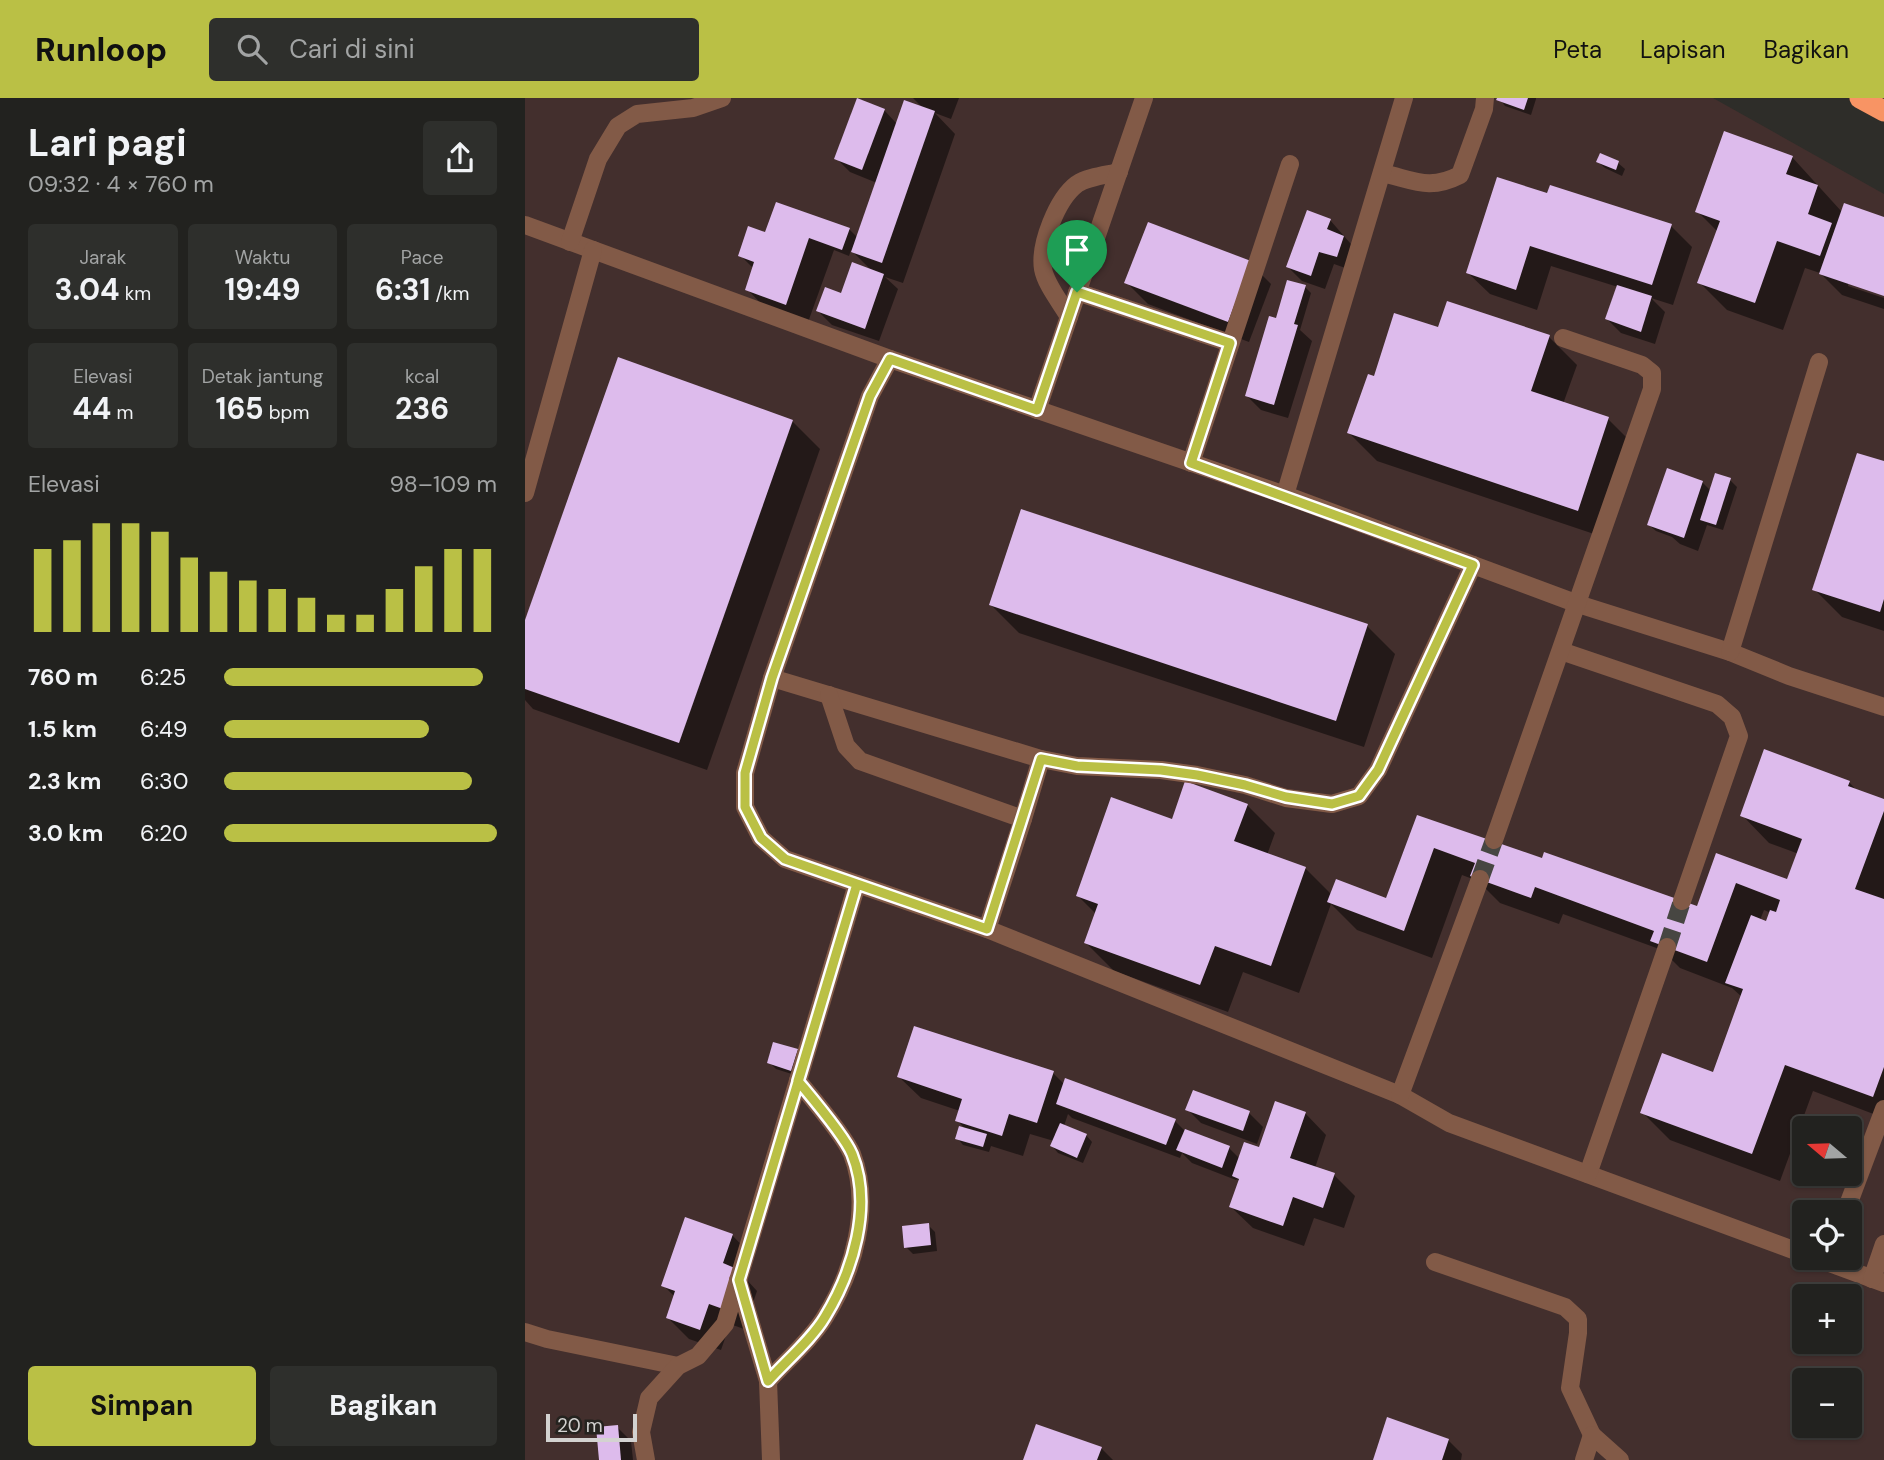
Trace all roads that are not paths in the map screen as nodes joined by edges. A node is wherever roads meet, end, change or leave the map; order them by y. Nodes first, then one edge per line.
1 (722, 98) edge
2 (1143, 98) edge
3 (1404, 98) edge
4 (1485, 98) edge
5 (1860, 98) edge
6 (1884, 111) edge
7 (1290, 164) dead end
8 (1119, 172) junction
9 (1382, 173) junction
10 (525, 225) edge
11 (570, 242) junction
12 (593, 250) junction
13 (1077, 292) junction
14 (1069, 317) junction
15 (1563, 338) dead end
16 (1230, 343) junction
17 (890, 359) junction
18 (1819, 362) dead end
19 (1037, 410) junction
20 (1191, 463) junction
21 (525, 493) edge
22 (1285, 495) junction
23 (1473, 565) junction
24 (1578, 604) junction
25 (1561, 651) junction
26 (1730, 652) junction
27 (772, 678) junction
28 (829, 695) junction
29 (1884, 707) edge
30 (1041, 759) junction
31 (1023, 819) junction
32 (1494, 840) tunnel mouth
33 (1480, 879) tunnel mouth
34 (857, 884) junction
35 (1682, 901) tunnel mouth
36 (987, 929) junction
37 (1667, 947) tunnel mouth
38 (798, 1081) junction
39 (1401, 1095) junction
40 (1884, 1109) edge
41 (1588, 1174) junction
42 (1850, 1200) edge
43 (1884, 1244) edge
44 (1792, 1250) edge
45 (1435, 1262) dead end
46 (1850, 1270) edge
47 (739, 1280) junction
48 (1878, 1281) edge
49 (525, 1332) edge
50 (678, 1366) junction
51 (768, 1381) junction
52 (1592, 1435) junction
53 (646, 1460) edge
54 (771, 1460) edge
55 (1584, 1460) edge
56 (1620, 1460) edge

1 - 11 lane
2 - 8 lane
3 - 9 lane
4 - 9 lane
5 - 6 highway
7 - 16 lane
8 - 13 lane
8 - 14 lane
9 - 22 lane
10 - 11 lane
11 - 12 lane
12 - 17 lane
12 - 21 lane
13 - 14 lane
13 - 16 lane
14 - 19 lane
15 - 24 lane
16 - 20 lane
17 - 19 lane
17 - 27 lane
18 - 26 lane
19 - 20 lane
20 - 22 lane
22 - 23 lane
23 - 24 lane
23 - 30 lane
24 - 25 lane
24 - 26 lane
25 - 32 lane
25 - 35 lane
26 - 29 lane
27 - 28 lane
27 - 34 lane
28 - 30 lane
28 - 31 lane
30 - 31 lane
31 - 36 lane
33 - 39 lane
34 - 36 lane
34 - 38 lane
36 - 39 lane
37 - 41 lane
38 - 47 lane
38 - 51 lane
39 - 41 lane
40 - 42 lane
41 - 44 lane
43 - 48 lane
45 - 52 lane
46 - 48 lane
47 - 50 lane
47 - 51 lane
49 - 50 lane
50 - 53 lane
51 - 54 lane
52 - 55 lane
52 - 56 lane

